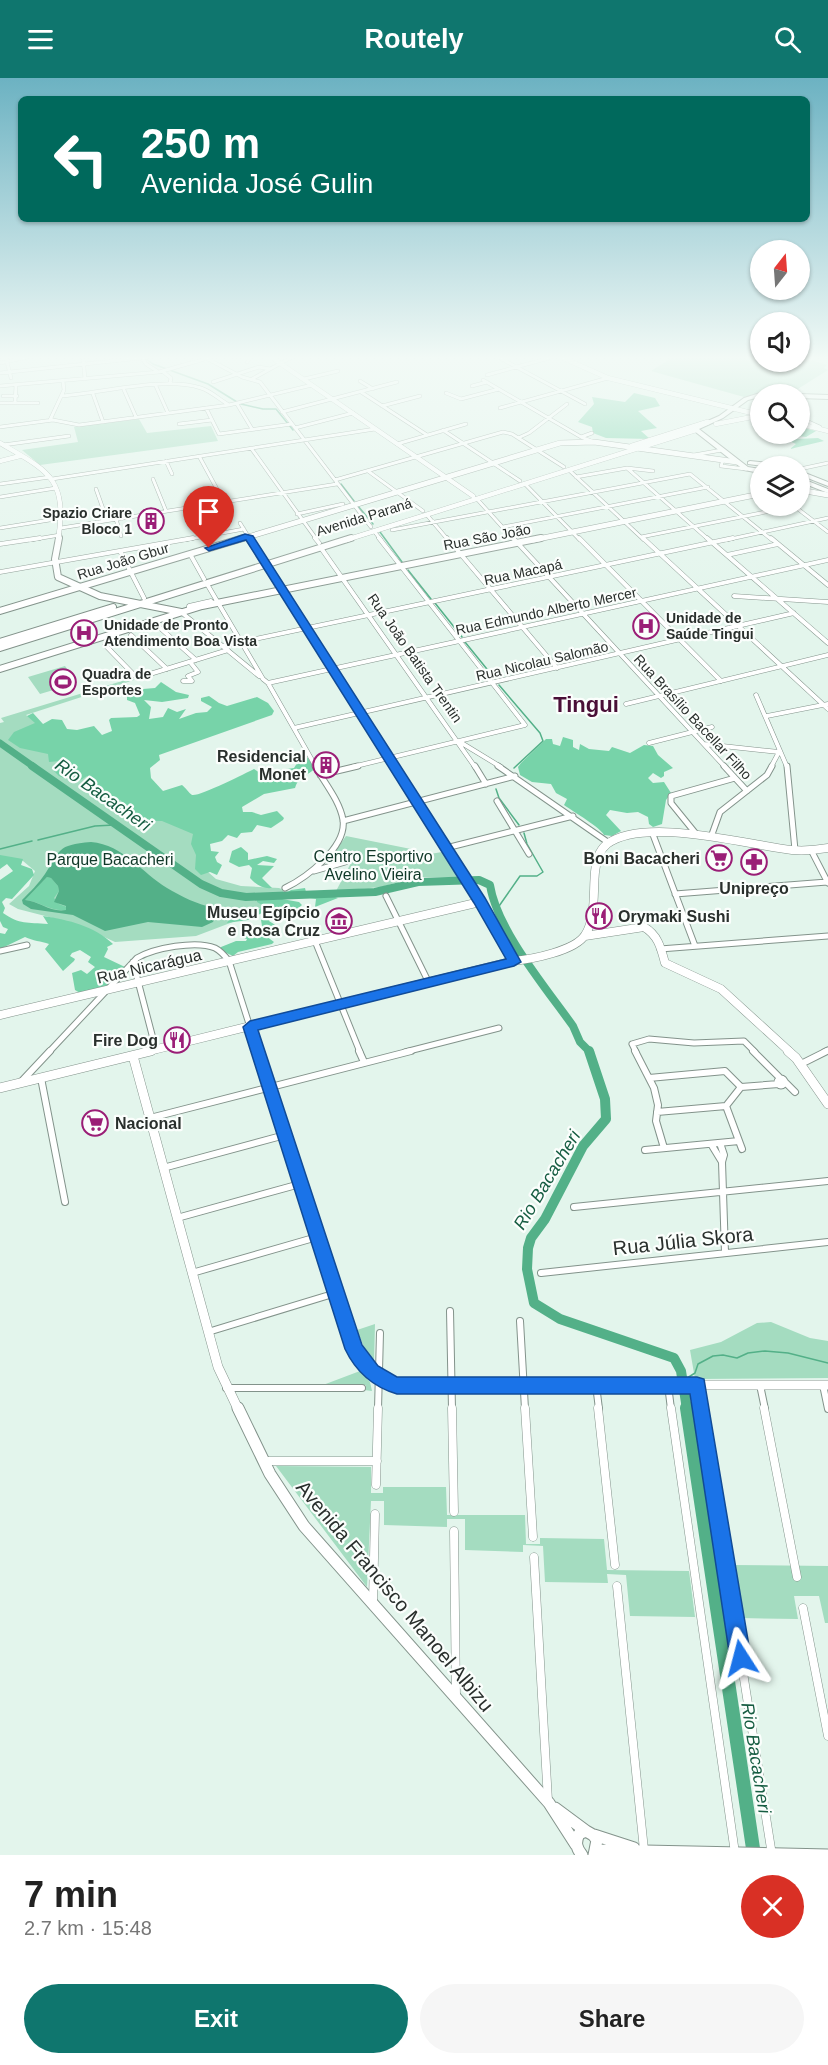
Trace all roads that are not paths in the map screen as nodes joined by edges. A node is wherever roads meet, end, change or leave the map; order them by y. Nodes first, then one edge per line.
1 (36, 440) edge
2 (303, 440) joint
3 (391, 440) edge
4 (411, 440) edge
5 (459, 440) edge
6 (474, 440) edge
7 (521, 440) edge
8 (575, 440) edge
9 (584, 440) edge
10 (660, 440) edge
11 (666, 440) edge
12 (711, 440) edge
13 (463, 443) junction
14 (655, 443) junction
15 (1, 444) edge
16 (397, 444) junction
17 (251, 448) junction
18 (634, 448) junction
19 (537, 450) junction
20 (722, 450) junction
21 (669, 454) junction
22 (20, 456) junction
23 (199, 456) junction
24 (689, 456) junction
25 (416, 457) junction
26 (0, 461) edge
27 (166, 461) junction
28 (728, 461) junction
29 (493, 463) junction
30 (828, 463) edge
31 (747, 466) junction
32 (750, 467) edge
33 (627, 468) junction
34 (810, 468) edge
35 (566, 469) junction
36 (368, 471) junction
37 (653, 471) dead end
38 (172, 474) dead end
39 (446, 477) junction
40 (576, 477) junction
41 (810, 477) edge
42 (51, 478) junction
43 (153, 479) dead end
44 (336, 482) junction
45 (523, 482) junction
46 (643, 482) junction
47 (810, 483) edge
48 (0, 484) edge
49 (708, 487) junction
50 (56, 488) junction
51 (827, 488) edge
52 (96, 489) dead end
53 (810, 491) edge
54 (282, 492) junction
55 (397, 492) junction
56 (592, 492) junction
57 (659, 496) junction
58 (750, 496) edge
59 (0, 497) edge
60 (475, 497) junction
61 (542, 501) junction
62 (726, 501) junction
63 (224, 502) junction
64 (343, 504) dead end
65 (354, 505) junction
66 (194, 506) junction
67 (608, 506) junction
68 (166, 511) junction
69 (489, 511) junction
70 (676, 511) junction
71 (425, 513) junction
72 (297, 514) junction
73 (750, 515) edge
74 (557, 516) junction
75 (745, 516) junction
76 (808, 516) edge
77 (62, 518) junction
78 (828, 518) edge
79 (116, 519) junction
80 (107, 520) junction
81 (302, 520) junction
82 (624, 521) junction
83 (815, 521) junction
84 (433, 522) junction
85 (240, 523) dead end
86 (203, 527) dead end
87 (503, 527) junction
88 (694, 527) junction
89 (0, 528) edge
90 (61, 528) junction
91 (244, 529) junction
92 (373, 529) junction
93 (392, 530) dead end
94 (572, 532) junction
95 (764, 532) junction
96 (828, 532) edge
97 (60, 535) junction
98 (121, 536) dead end
99 (248, 536) junction
100 (641, 537) junction
101 (518, 543) junction
102 (713, 543) junction
103 (0, 544) edge
104 (778, 544) junction
105 (320, 546) junction
106 (120, 551) junction
107 (190, 554) junction
108 (460, 554) junction
109 (660, 554) junction
110 (727, 555) junction
111 (828, 560) edge
112 (55, 563) junction
113 (265, 563) junction
114 (606, 565) junction
115 (804, 565) junction
116 (401, 566) junction
117 (130, 572) junction
118 (0, 573) edge
119 (550, 577) junction
120 (752, 577) junction
121 (343, 578) junction
122 (206, 581) junction
123 (828, 585) edge
124 (78, 587) junction
125 (697, 589) junction
126 (282, 590) junction
127 (490, 590) junction
128 (734, 596) dead end
129 (144, 598) junction
130 (777, 598) junction
131 (641, 601) junction
132 (215, 602) junction
133 (429, 602) junction
134 (828, 602) edge
135 (136, 603) junction
136 (0, 611) edge
137 (180, 612) junction
138 (794, 613) junction
139 (584, 614) junction
140 (369, 615) junction
141 (738, 626) junction
142 (159, 627) dead end
143 (522, 627) junction
144 (306, 628) junction
145 (131, 635) dead end
146 (680, 640) junction
147 (459, 641) junction
148 (0, 642) edge
149 (241, 642) junction
150 (828, 643) edge
151 (105, 645) dead end
152 (222, 646) junction
153 (0, 648) edge
154 (228, 650) junction
155 (620, 653) junction
156 (397, 655) junction
157 (828, 656) edge
158 (196, 660) junction
159 (190, 662) junction
160 (782, 667) junction
161 (557, 668) junction
162 (0, 669) edge
163 (167, 669) junction
164 (332, 669) junction
165 (263, 679) junction
166 (183, 681) dead end
167 (721, 681) junction
168 (268, 683) junction
169 (492, 683) junction
170 (756, 695) dead end
171 (659, 696) junction
172 (428, 698) junction
173 (626, 704) dead end
174 (826, 705) edge
175 (828, 710) edge
176 (360, 713) junction
177 (767, 716) junction
178 (712, 727) dead end
179 (294, 728) junction
180 (692, 732) junction
181 (459, 741) junction
182 (649, 743) dead end
183 (704, 744) junction
184 (779, 752) junction
185 (389, 758) junction
186 (320, 775) junction
187 (515, 776) junction
188 (735, 778) junction
189 (486, 784) junction
190 (747, 791) junction
191 (496, 801) dead end
192 (417, 802) junction
193 (573, 816) junction
194 (343, 821) junction
195 (516, 831) junction
196 (652, 832) junction
197 (697, 835) junction
198 (711, 837) junction
199 (609, 843) junction
200 (446, 848) junction
201 (828, 848) edge
202 (795, 850) junction
203 (811, 850) junction
204 (530, 854) dead end
205 (345, 862) dead end
206 (314, 871) junction
207 (828, 883) edge
208 (285, 888) dead end
209 (675, 894) junction
210 (386, 897) dead end
211 (480, 902) junction
212 (399, 921) junction
213 (585, 936) junction
214 (828, 936) edge
215 (315, 940) junction
216 (27, 945) dead end
217 (695, 946) junction
218 (660, 949) junction
219 (0, 951) edge
220 (524, 959) junction
221 (229, 961) junction
222 (133, 962) junction
223 (138, 982) junction
224 (429, 983) junction
225 (106, 990) junction
226 (341, 1004) junction
227 (0, 1015) edge
228 (250, 1027) junction
229 (499, 1028) dead end
230 (156, 1050) junction
231 (828, 1050) edge
232 (133, 1056) junction
233 (364, 1062) junction
234 (801, 1064) junction
235 (41, 1078) junction
236 (650, 1078) junction
237 (781, 1082) junction
238 (19, 1084) junction
239 (269, 1087) junction
240 (741, 1087) junction
241 (0, 1088) edge
242 (795, 1092) dead end
243 (828, 1104) edge
244 (726, 1106) junction
245 (657, 1112) junction
246 (150, 1118) junction
247 (285, 1135) junction
248 (739, 1141) junction
249 (720, 1143) junction
250 (711, 1144) junction
251 (664, 1148) junction
252 (742, 1149) dead end
253 (645, 1150) dead end
254 (722, 1162) junction
255 (163, 1167) junction
256 (828, 1181) edge
257 (300, 1184) junction
258 (723, 1192) junction
259 (64, 1202) dead end
260 (574, 1207) dead end
261 (177, 1218) junction
262 (317, 1237) junction
263 (828, 1242) edge
264 (725, 1252) junction
265 (192, 1273) junction
266 (542, 1273) dead end
267 (336, 1293) junction
268 (450, 1311) dead end
269 (520, 1321) dead end
270 (208, 1332) junction
271 (380, 1333) dead end
272 (379, 1378) junction
273 (452, 1385) junction
274 (524, 1385) junction
275 (596, 1385) junction
276 (671, 1385) junction
277 (695, 1385) junction
278 (760, 1385) junction
279 (825, 1385) edge
280 (226, 1388) junction
281 (362, 1388) dead end
282 (828, 1409) edge
283 (263, 1461) junction
284 (377, 1461) junction
285 (376, 1485) dead end
286 (453, 1512) dead end
287 (375, 1514) dead end
288 (454, 1530) dead end
289 (533, 1537) dead end
290 (534, 1557) dead end
291 (615, 1565) dead end
292 (797, 1577) dead end
293 (617, 1586) dead end
294 (373, 1605) junction
295 (803, 1608) dead end
296 (457, 1699) junction
297 (828, 1736) edge
298 (549, 1803) junction
299 (590, 1833) junction
300 (579, 1851) edge
301 (596, 1852) edge
302 (644, 1853) edge
303 (738, 1854) edge
304 (771, 1854) edge
305 (828, 1855) edge

1 - 15 street
2 - 17 street
2 - 44 street
3 - 16 street
4 - 16 street
5 - 13 street
6 - 13 street
7 - 19 street
8 - 19 main road, Rua João Gbur
9 - 18 main road, Rua João Gbur
10 - 18 main road, Avenida Paraná
11 - 14 street, Avenida Paraná
12 - 20 highway
13 - 25 street
13 - 29 street
14 - 18 street, Avenida Paraná
14 - 21 street
15 - 22 street
16 - 25 street
17 - 23 street
17 - 54 street, Rua João Batista Trentin
18 - 21 main road, Rua João Gbur
18 - 35 street, Avenida Paraná
18 - 35 street, Avenida Paraná
19 - 29 main road, Rua João Gbur
19 - 35 street
20 - 24 street
20 - 28 highway
21 - 24 main road, Rua João Gbur
22 - 26 street
22 - 42 street
23 - 27 street
23 - 63 street
24 - 28 main road, Rua João Gbur
25 - 36 street
25 - 39 street
27 - 38 street
27 - 42 street
28 - 31 highway
28 - 31 street
29 - 39 main road, Rua João Gbur
29 - 45 street
30 - 34 street
31 - 32 highway
33 - 37 street
33 - 40 street
33 - 46 street
35 - 40 street
35 - 45 street, Avenida Paraná
36 - 44 street
36 - 55 street
39 - 55 main road, Rua João Gbur
39 - 60 street
40 - 56 street
41 - 51 highway
42 - 48 street
42 - 50 street
43 - 68 street
44 - 54 street
44 - 65 street
45 - 60 street, Avenida Paraná
45 - 61 street
46 - 49 street
46 - 56 street
46 - 57 street
47 - 51 highway
49 - 57 street
49 - 62 street
50 - 59 street
50 - 77 street
51 - 53 highway
52 - 80 street
54 - 63 street
54 - 72 street, Rua João Batista Trentin
55 - 65 main road, Rua João Gbur
55 - 71 street
56 - 61 street
56 - 67 street
57 - 67 street
57 - 70 street
58 - 62 main road, Rua São João
60 - 69 street, Rua Brasílio Bacellar Filho
60 - 71 street, Avenida Paraná
61 - 69 street
61 - 74 street
62 - 70 main road, Rua São João
62 - 75 street
63 - 66 street
64 - 72 street
65 - 81 main road, Rua João Gbur
65 - 92 street
66 - 68 street
66 - 86 street
67 - 74 street
67 - 82 street
68 - 79 street
69 - 84 street
69 - 87 street, Rua Brasílio Bacellar Filho
70 - 82 main road, Rua São João
70 - 88 street
71 - 84 street
71 - 92 street, Avenida Paraná
72 - 81 street, Rua João Batista Trentin
73 - 75 street
74 - 87 street
74 - 94 street
75 - 88 street
75 - 95 street
76 - 83 street
77 - 89 street
77 - 90 street
78 - 83 street, Rua Macapá
79 - 80 street
79 - 98 street
80 - 90 street
81 - 99 main road, Rua João Gbur
81 - 105 street, Rua João Batista Trentin
82 - 94 main road, Rua São João
82 - 100 street
83 - 95 street, Rua Macapá
83 - 96 street
84 - 93 street
84 - 108 street
85 - 91 street
87 - 101 street, Rua Brasílio Bacellar Filho
88 - 100 street
88 - 102 street
90 - 97 street
91 - 99 street
91 - 106 street
92 - 105 street, Avenida Paraná
92 - 116 street
94 - 101 main road, Rua São João
94 - 114 street
95 - 102 street, Rua Macapá
95 - 104 street
97 - 103 street
97 - 112 street
99 - 107 main road, Rua João Gbur
99 - 113 street
100 - 109 street
101 - 108 main road, Rua São João
101 - 119 street, Rua Brasílio Bacellar Filho
102 - 109 street, Rua Macapá
102 - 110 street
104 - 110 street
104 - 115 street
105 - 113 street, Avenida Paraná
105 - 121 street, Rua João Batista Trentin
106 - 112 street
106 - 117 street
107 - 117 main road, Rua João Gbur
107 - 122 street
108 - 116 main road, Rua São João
108 - 127 street
109 - 114 street, Rua Macapá
109 - 125 street
110 - 120 street
111 - 115 street, Rua Edmundo Alberto Mercer
112 - 118 street
112 - 124 street
113 - 122 street, Avenida Paraná
113 - 126 street
114 - 119 street, Rua Macapá
114 - 131 street
115 - 120 street, Rua Edmundo Alberto Mercer
115 - 123 street
116 - 121 main road, Rua São João
116 - 133 street
117 - 124 main road, Rua João Gbur
117 - 129 street
119 - 127 street, Rua Macapá
119 - 139 street, Rua Brasílio Bacellar Filho
120 - 125 street, Rua Edmundo Alberto Mercer
120 - 130 street
121 - 126 main road, Rua São João
121 - 140 street, Rua João Batista Trentin
122 - 129 street, Avenida Paraná
122 - 132 street
122 - 135 street, Avenida Paraná
124 - 135 street
124 - 136 main road, Rua João Gbur
125 - 131 street, Rua Edmundo Alberto Mercer
125 - 141 street
126 - 132 main road, Rua São João
126 - 144 street
127 - 133 street, Rua Macapá
127 - 143 street
128 - 130 street
129 - 135 street, Avenida Paraná
130 - 134 street
130 - 138 street
131 - 139 street, Rua Edmundo Alberto Mercer
131 - 146 street
132 - 137 main road, Rua São João
132 - 149 street
133 - 140 street, Rua Macapá
133 - 147 street
135 - 137 street
135 - 148 street, Avenida Paraná
135 - 153 street, Avenida Paraná
137 - 152 street
137 - 162 main road, Rua São João
138 - 141 street, Rua Nicolau Salomão
138 - 150 street
139 - 143 street, Rua Edmundo Alberto Mercer
139 - 155 street, Rua Brasílio Bacellar Filho
140 - 144 street, Rua Macapá
140 - 156 street, Rua João Batista Trentin
141 - 146 street, Rua Nicolau Salomão
141 - 160 street
142 - 158 street
143 - 147 street, Rua Edmundo Alberto Mercer
143 - 161 street
144 - 149 street, Rua Macapá
144 - 164 street
145 - 163 street
146 - 155 street, Rua Nicolau Salomão
146 - 167 street
147 - 156 street, Rua Edmundo Alberto Mercer
147 - 169 street
149 - 152 street, Rua Macapá
149 - 165 street
151 - 163 street
152 - 154 street
154 - 158 street
154 - 165 street
155 - 161 street, Rua Nicolau Salomão
155 - 171 street, Rua Brasílio Bacellar Filho
156 - 164 street, Rua Edmundo Alberto Mercer
156 - 172 street, Rua João Batista Trentin
157 - 160 street
158 - 159 street
159 - 163 street
159 - 166 street
160 - 167 street
160 - 174 street
161 - 169 street, Rua Nicolau Salomão
164 - 168 street, Rua Edmundo Alberto Mercer
164 - 176 street
165 - 168 street
167 - 171 street
168 - 179 street
169 - 172 street, Rua Nicolau Salomão
169 - 181 street
170 - 177 street
171 - 173 street
171 - 180 street, Rua Brasílio Bacellar Filho
172 - 176 street, Rua Nicolau Salomão
172 - 181 street, Rua João Batista Trentin
174 - 175 street
174 - 177 street
176 - 179 street, Rua Nicolau Salomão
176 - 185 street
177 - 184 street
178 - 180 street
179 - 186 street
180 - 182 street
180 - 183 street, Rua Brasílio Bacellar Filho
181 - 185 street
181 - 187 street
181 - 189 street, Rua João Batista Trentin
183 - 184 street
183 - 188 street, Rua Brasílio Bacellar Filho
184 - 190 street
184 - 202 street
185 - 186 street
185 - 192 street
186 - 194 street
187 - 189 street
187 - 193 street
188 - 190 street, Rua Brasílio Bacellar Filho
188 - 197 street
189 - 192 street
190 - 198 street
191 - 195 street
192 - 194 street
192 - 200 street
193 - 195 street
193 - 199 street
194 - 206 street
195 - 200 street
195 - 204 street
196 - 197 street
196 - 199 street
196 - 209 street
197 - 198 street
198 - 202 street
199 - 213 street
200 - 211 street
201 - 203 street
202 - 203 street
203 - 207 street
205 - 206 street
206 - 208 street
207 - 209 street
209 - 217 street
210 - 212 street
211 - 212 street, Rua Nicarágua
211 - 220 street
212 - 215 street, Rua Nicarágua
212 - 224 street
213 - 218 street
213 - 220 street
214 - 217 street
215 - 221 street, Rua Nicarágua
215 - 226 street
216 - 219 street
217 - 218 street
218 - 234 street
220 - 224 street
221 - 222 street
221 - 223 street, Rua Nicarágua
221 - 228 street
222 - 223 street
222 - 225 street
223 - 225 street, Rua Nicarágua
223 - 230 street
224 - 226 street
225 - 227 street, Rua Nicarágua
225 - 238 street
226 - 228 street
226 - 233 street
228 - 230 street
228 - 239 street
229 - 233 street
230 - 232 street
231 - 234 street
232 - 235 street
232 - 246 street, Avenida Francisco Manoel Albizu
233 - 239 street
234 - 243 street
235 - 238 street
235 - 259 street
236 - 237 street
236 - 240 street
236 - 245 street
237 - 240 street
237 - 242 street
238 - 241 street
239 - 246 street
239 - 247 street
240 - 244 street
244 - 245 street
244 - 248 street
245 - 251 street
246 - 255 street, Avenida Francisco Manoel Albizu
247 - 255 street
247 - 257 street
248 - 249 street
248 - 252 street
249 - 250 street
249 - 254 street
250 - 251 street
250 - 254 street
251 - 253 street
254 - 258 street
255 - 261 street, Avenida Francisco Manoel Albizu
256 - 258 street
257 - 261 street
257 - 262 street
258 - 260 street
258 - 264 street
261 - 265 street, Avenida Francisco Manoel Albizu
262 - 265 street
262 - 267 street
263 - 264 street, Rua Júlia Skora
264 - 266 street, Rua Júlia Skora
265 - 270 street, Avenida Francisco Manoel Albizu
267 - 270 street
267 - 272 street
268 - 273 street
269 - 274 street
270 - 280 street, Avenida Francisco Manoel Albizu
271 - 272 street
272 - 273 street
272 - 284 street
273 - 274 street
273 - 286 street
274 - 275 street
274 - 289 street
275 - 276 street
275 - 291 street
276 - 277 street
276 - 303 street
277 - 278 street
277 - 304 street
278 - 279 street
278 - 292 street
279 - 282 street
280 - 281 street
280 - 283 street, Avenida Francisco Manoel Albizu
283 - 284 street
283 - 294 street, Avenida Francisco Manoel Albizu
284 - 285 street
287 - 294 street
288 - 296 street
290 - 298 street
293 - 302 street
294 - 296 street, Avenida Francisco Manoel Albizu
295 - 297 street
296 - 298 street, Avenida Francisco Manoel Albizu
298 - 299 street, Avenida Francisco Manoel Albizu
298 - 300 street, Avenida Francisco Manoel Albizu
299 - 300 street
299 - 301 street
299 - 302 street, Avenida Francisco Manoel Albizu
301 - 302 street, Avenida Francisco Manoel Albizu
302 - 303 street, Avenida Francisco Manoel Albizu
303 - 304 street, Avenida Francisco Manoel Albizu
304 - 305 street, Avenida Francisco Manoel Albizu

